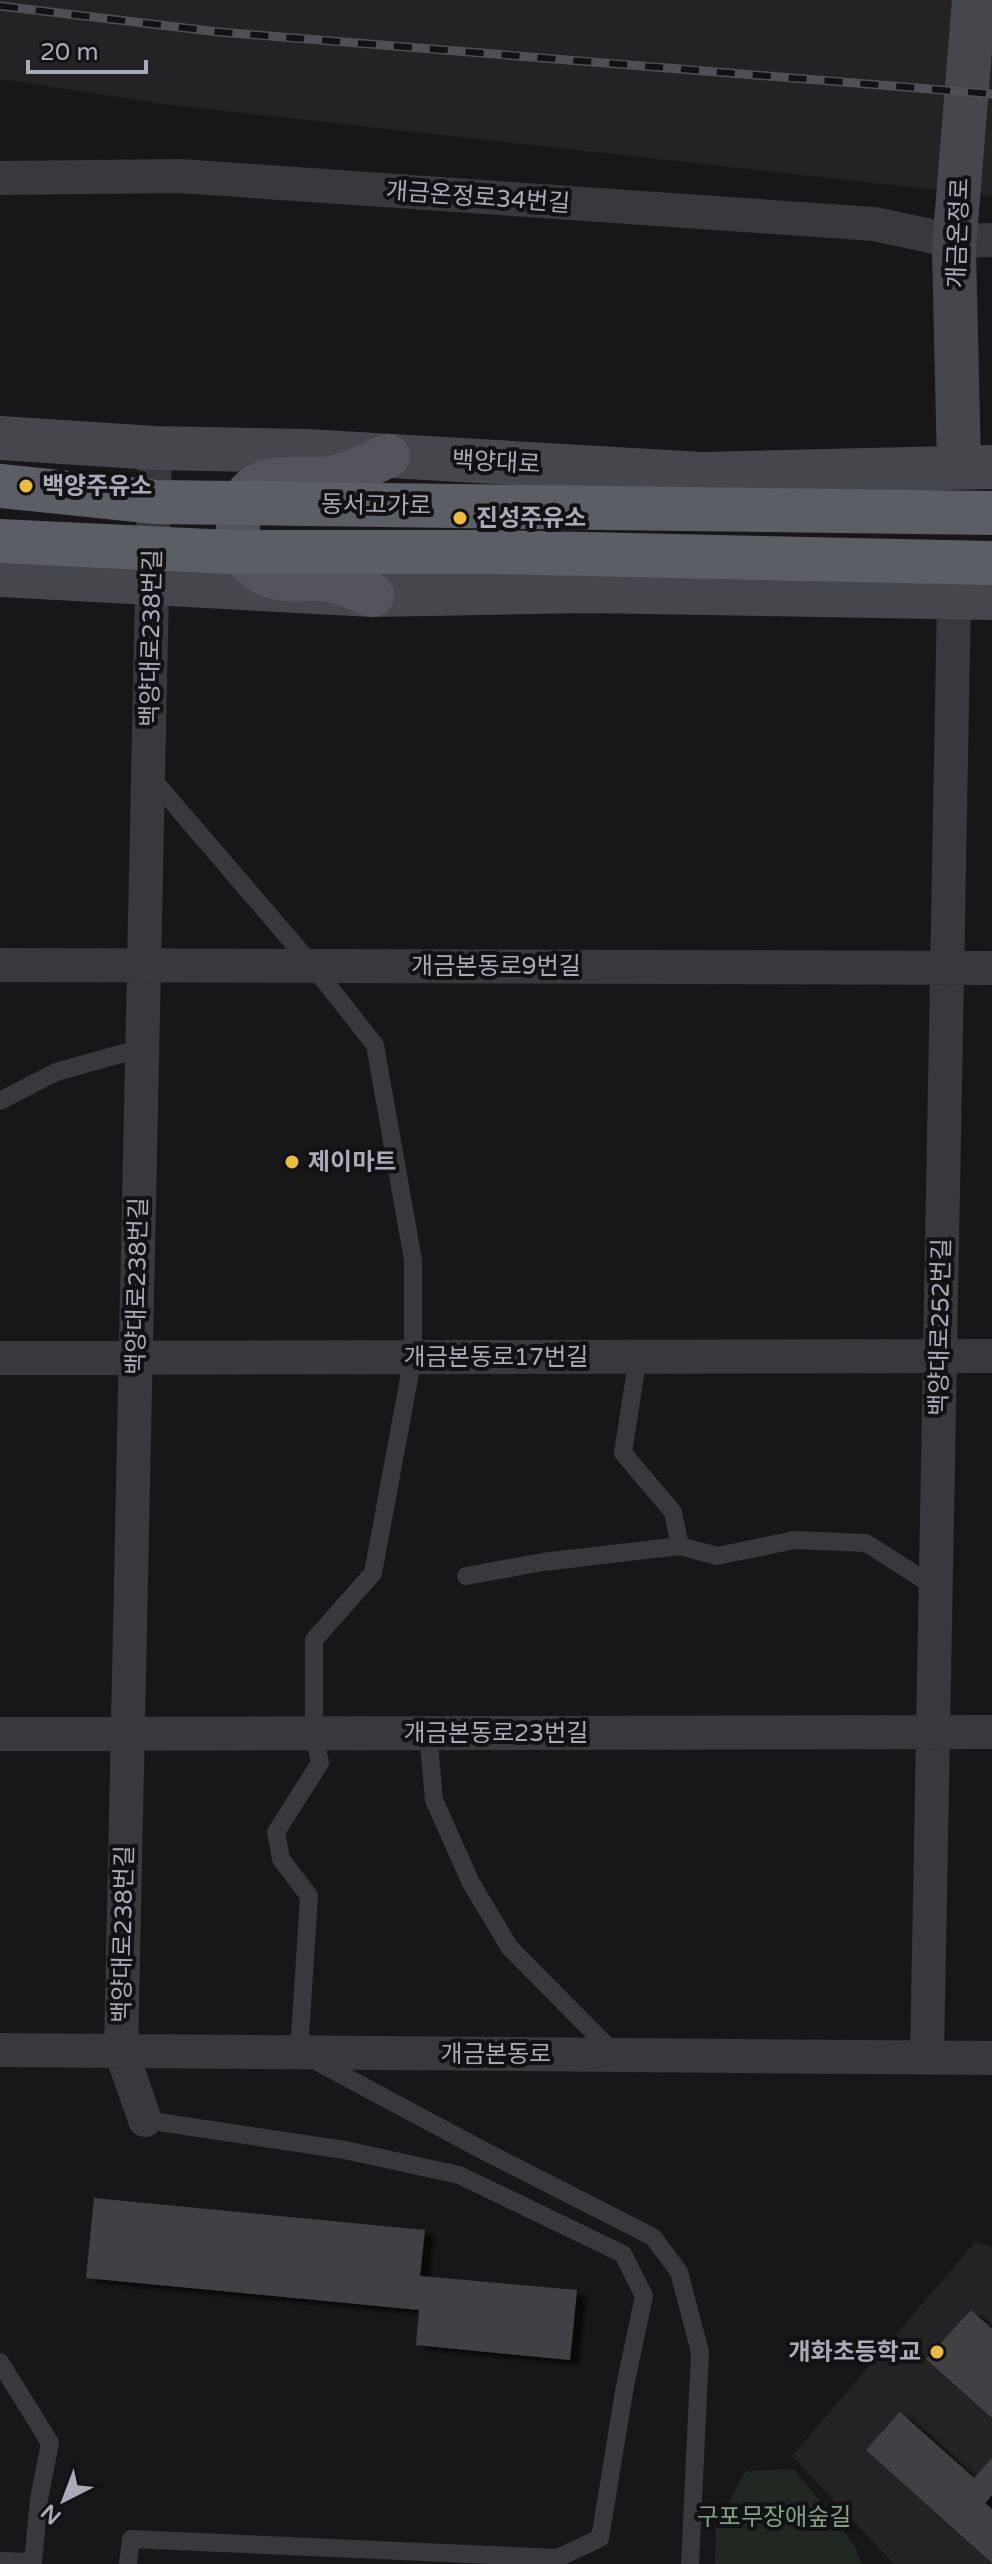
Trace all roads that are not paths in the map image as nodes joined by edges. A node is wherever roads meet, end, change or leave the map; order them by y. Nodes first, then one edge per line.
1 (974, 0) edge
2 (0, 178) edge
3 (967, 233) edge
4 (0, 438) edge
5 (155, 448) junction
6 (388, 456) junction
7 (975, 467) edge
8 (0, 486) edge
9 (992, 513) edge
10 (0, 541) edge
11 (992, 563) edge
12 (0, 575) edge
13 (152, 584) junction
14 (372, 595) junction
15 (973, 598) edge
16 (148, 774) junction
17 (0, 965) edge
18 (144, 965) junction
19 (312, 965) junction
20 (992, 968) edge
21 (947, 969) junction
22 (142, 1048) junction
23 (0, 1101) edge
24 (638, 1356) junction
25 (939, 1356) junction
26 (992, 1356) edge
27 (413, 1357) junction
28 (0, 1358) edge
29 (135, 1358) junction
30 (680, 1546) junction
31 (466, 1576) dead end
32 (935, 1587) junction
33 (992, 1732) edge
34 (127, 1733) junction
35 (314, 1733) junction
36 (428, 1733) junction
37 (932, 1733) junction
38 (0, 1734) edge
39 (0, 2050) edge
40 (121, 2051) junction
41 (299, 2052) junction
42 (616, 2055) junction
43 (927, 2057) junction
44 (992, 2058) edge
45 (145, 2120) joint
46 (0, 2362) edge
47 (0, 2561) edge
48 (128, 2564) edge
49 (690, 2564) edge

1 - 3 main road, 개금온정로
2 - 3 street, 개금온정로34번길
3 - 7 main road, 개금온정로
4 - 5 main road, 백양대로
5 - 6 main road, 백양대로
5 - 13 street, 백양대로238번길
6 - 7 main road, 백양대로
6 - 14 main road
8 - 9 highway, 동서고가로
10 - 11 highway, 동서고가로
12 - 13 main road
13 - 14 main road
13 - 16 street, 백양대로238번길
14 - 15 main road
15 - 21 street, 백양대로252번길
16 - 18 street, 백양대로238번길
16 - 19 lane
17 - 18 street, 개금본동로9번길
18 - 19 street, 개금본동로9번길
18 - 22 street, 백양대로238번길
19 - 21 street, 개금본동로9번길
19 - 27 lane
20 - 21 street, 개금본동로9번길
21 - 25 street, 백양대로252번길
22 - 23 lane
22 - 29 street, 백양대로238번길
24 - 25 street, 개금본동로17번길
24 - 27 street, 개금본동로17번길
24 - 30 lane
25 - 26 street, 개금본동로17번길
25 - 32 street, 백양대로252번길
27 - 29 street, 개금본동로17번길
27 - 35 lane
28 - 29 street, 개금본동로17번길
29 - 34 street, 백양대로238번길
30 - 31 lane
30 - 32 lane
32 - 37 street, 백양대로252번길
33 - 37 street, 개금본동로23번길
34 - 35 street, 개금본동로23번길
34 - 38 street, 개금본동로23번길
34 - 40 street, 백양대로238번길
35 - 36 street, 개금본동로23번길
35 - 41 lane
36 - 37 street, 개금본동로23번길
36 - 42 lane
37 - 43 street, 백양대로252번길
39 - 40 street, 개금본동로
40 - 41 street, 개금본동로
40 - 45 street, 백양대로238번길
41 - 42 street, 개금본동로
41 - 49 lane
42 - 43 street, 개금본동로
43 - 44 street, 개금본동로
45 - 48 lane
46 - 47 lane

